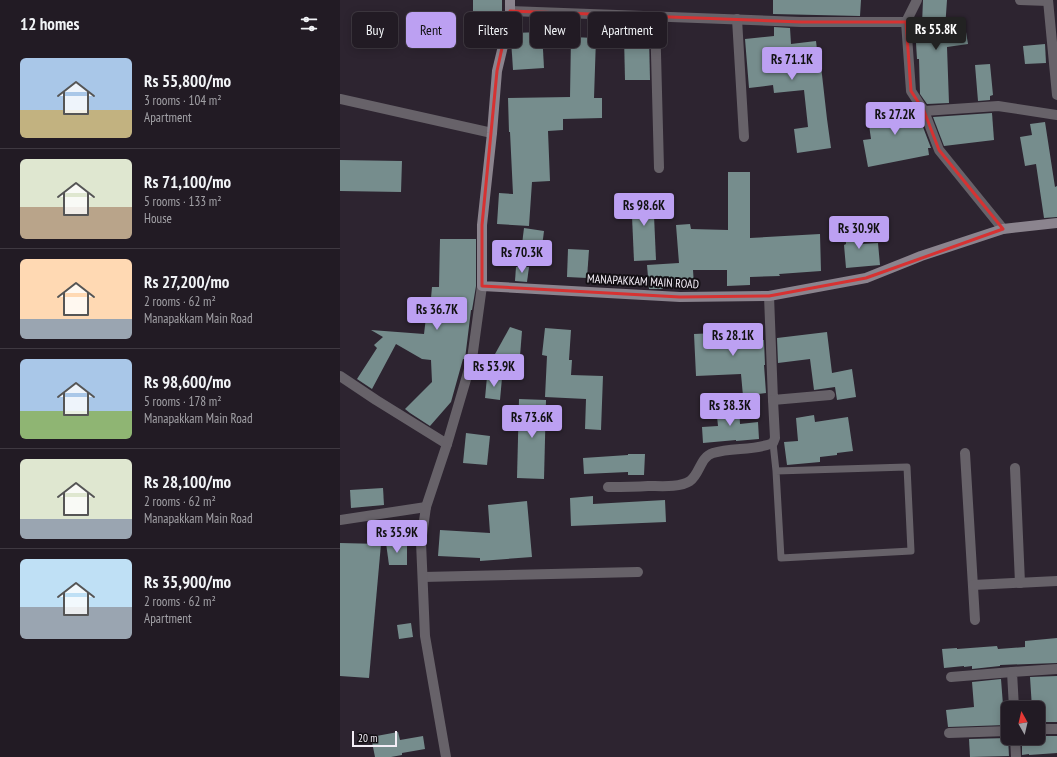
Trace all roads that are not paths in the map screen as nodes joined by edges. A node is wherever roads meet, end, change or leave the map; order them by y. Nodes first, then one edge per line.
1 (510, 0) edge
2 (917, 0) edge
3 (1020, 0) edge
4 (1048, 1) edge
5 (510, 11) junction
6 (588, 14) edge
7 (667, 16) edge
8 (736, 19) junction
9 (906, 22) junction
10 (657, 48) edge
11 (1057, 95) edge
12 (341, 100) edge
13 (924, 111) junction
14 (1057, 115) edge
15 (492, 133) junction
16 (744, 137) dead end
17 (659, 168) dead end
18 (1057, 223) edge
19 (1003, 229) junction
20 (482, 286) junction
21 (769, 296) junction
22 (340, 376) edge
23 (830, 395) dead end
24 (773, 400) junction
25 (773, 443) junction
26 (447, 444) junction
27 (965, 453) dead end
28 (1015, 468) dead end
29 (776, 471) junction
30 (608, 488) dead end
31 (426, 507) junction
32 (340, 520) edge
33 (638, 572) dead end
34 (423, 577) junction
35 (1057, 581) edge
36 (1020, 583) junction
37 (973, 585) junction
38 (975, 620) dead end
39 (1057, 669) edge
40 (1012, 672) junction
41 (951, 677) dead end
42 (1014, 701) edge
43 (1057, 729) edge
44 (1045, 730) edge
45 (1001, 731) edge
46 (949, 733) dead end
47 (1015, 745) edge
48 (446, 757) edge
49 (1016, 757) edge

1 - 5 main road
2 - 9 street
3 - 4 street
4 - 11 street
5 - 6 street
5 - 15 main road
7 - 8 street
8 - 9 street
8 - 16 street
9 - 13 street
10 - 17 street
12 - 15 street
13 - 14 street
13 - 19 street
15 - 20 main road
18 - 19 main road, MANAPAKKAM MAIN ROAD
19 - 21 main road, MANAPAKKAM MAIN ROAD
20 - 21 main road, MANAPAKKAM MAIN ROAD
20 - 26 street
21 - 24 street
22 - 26 street
23 - 24 street
24 - 25 street
25 - 29 lane
25 - 30 street
26 - 31 street
27 - 37 street
28 - 36 street
29 - 29 lane
31 - 32 street
31 - 34 street
33 - 34 street
34 - 48 street
35 - 36 street
36 - 37 street
37 - 38 street
39 - 40 street
40 - 41 street
40 - 42 street
43 - 44 street
45 - 46 street
47 - 49 street

